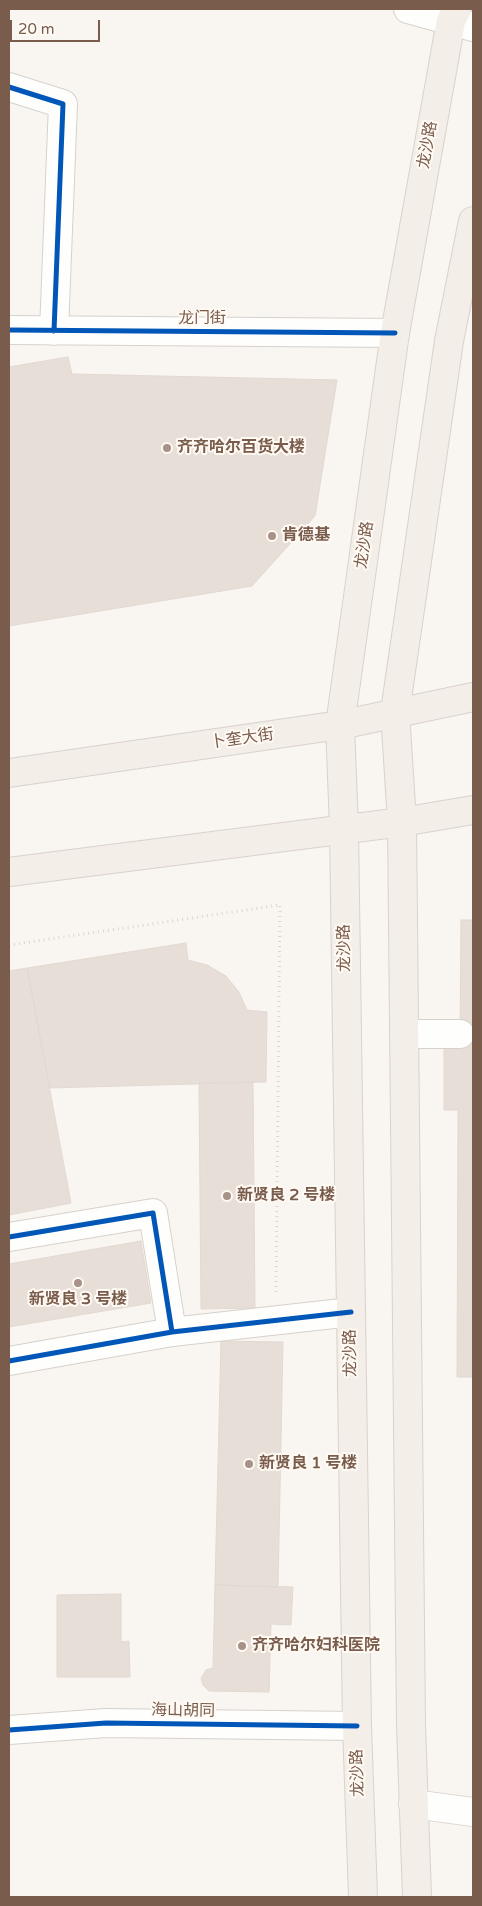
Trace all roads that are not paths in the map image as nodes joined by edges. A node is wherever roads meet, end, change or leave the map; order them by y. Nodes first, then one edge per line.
1 (408, 9) edge
2 (460, 19) edge
3 (9, 87) edge
4 (473, 221) edge
5 (9, 330) edge
6 (54, 331) junction
7 (395, 334) junction
8 (473, 698) edge
9 (395, 712) junction
10 (340, 725) junction
11 (9, 773) edge
12 (473, 810) edge
13 (402, 822) junction
14 (344, 828) junction
15 (9, 872) edge
16 (404, 1034) junction
17 (460, 1034) dead end
18 (9, 1238) edge
19 (351, 1312) junction
20 (172, 1332) junction
21 (9, 1362) edge
22 (356, 1726) junction
23 (9, 1730) edge
24 (413, 1804) junction
25 (473, 1812) edge
26 (363, 1897) edge
27 (417, 1897) edge

1 - 2 street
2 - 7 main road, 龙沙路
3 - 6 street
4 - 9 main road
5 - 6 street, 龙门街
6 - 7 street, 龙门街
7 - 10 main road, 龙沙路
8 - 9 main road, 卜奎大街
9 - 10 main road, 卜奎大街
9 - 13 main road
10 - 11 main road, 卜奎大街
10 - 14 main road, 龙沙路
12 - 13 main road
13 - 14 main road
13 - 16 main road
14 - 15 main road
14 - 19 main road, 龙沙路
16 - 17 street
16 - 24 main road
18 - 20 street
19 - 20 street
19 - 22 main road, 龙沙路
20 - 21 street
22 - 23 street, 海山胡同
22 - 26 main road, 龙沙路
24 - 25 street
24 - 27 main road

